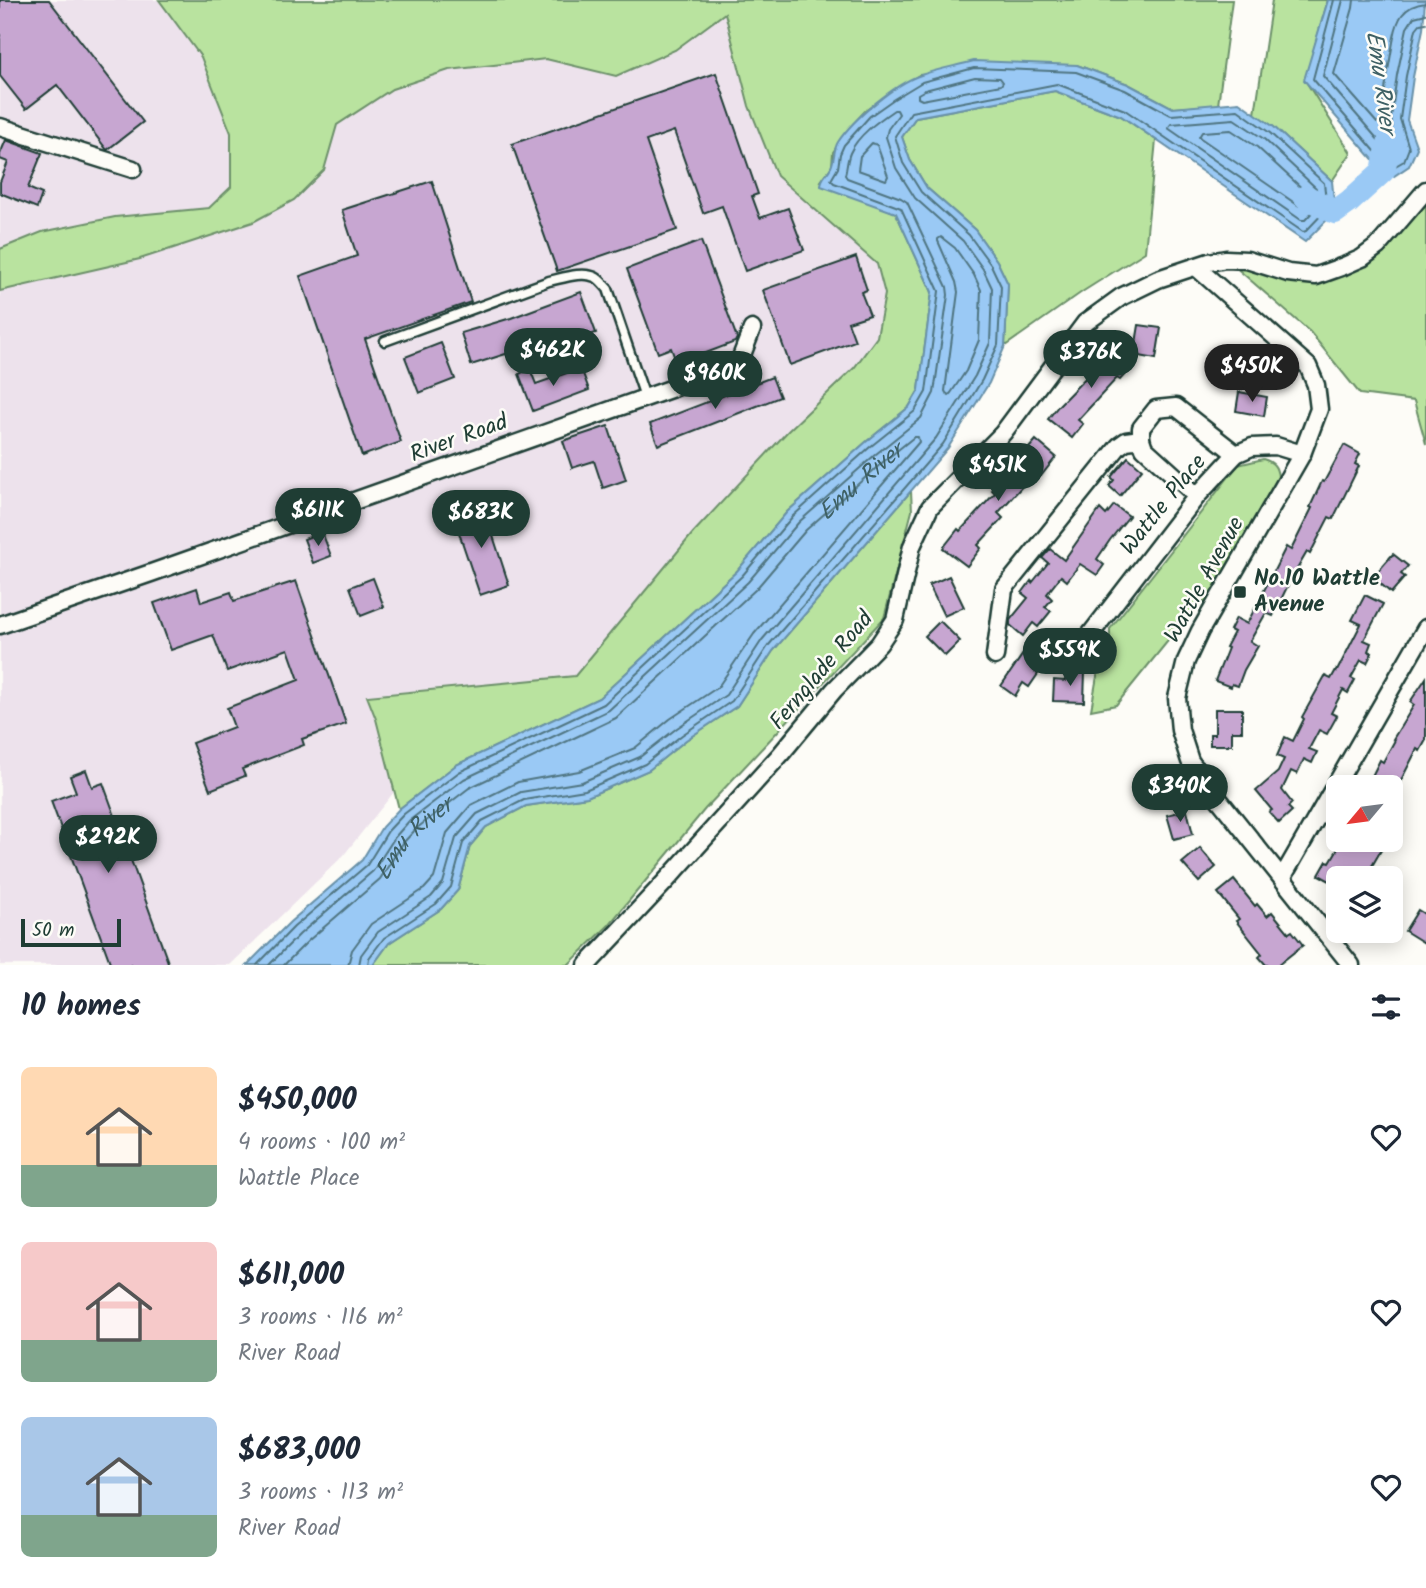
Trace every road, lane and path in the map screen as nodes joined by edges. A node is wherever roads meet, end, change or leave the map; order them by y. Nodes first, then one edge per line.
1 (0, 127) edge
2 (133, 169) dead end
3 (1426, 190) edge
4 (1196, 267) junction
5 (752, 329) dead end
6 (384, 341) dead end
7 (645, 397) junction
8 (1141, 439) junction
9 (1236, 454) junction
10 (1302, 454) junction
11 (1197, 496) junction
12 (0, 625) edge
13 (1426, 628) edge
14 (1086, 640) dead end
15 (995, 656) dead end
16 (1282, 878) junction
17 (587, 965) edge
18 (1350, 965) edge

1 - 2 street
3 - 4 street, Fernglade Road
4 - 10 street, Wattle Avenue
4 - 17 street, Fernglade Road
5 - 7 street, River Road
6 - 7 lane
7 - 12 street, River Road
8 - 9 street
8 - 11 street
8 - 15 street
9 - 10 street, Wattle Place
9 - 11 street, Wattle Place
10 - 16 street, Wattle Avenue
11 - 14 street, Wattle Place
13 - 16 street
16 - 18 street, Wattle Avenue

